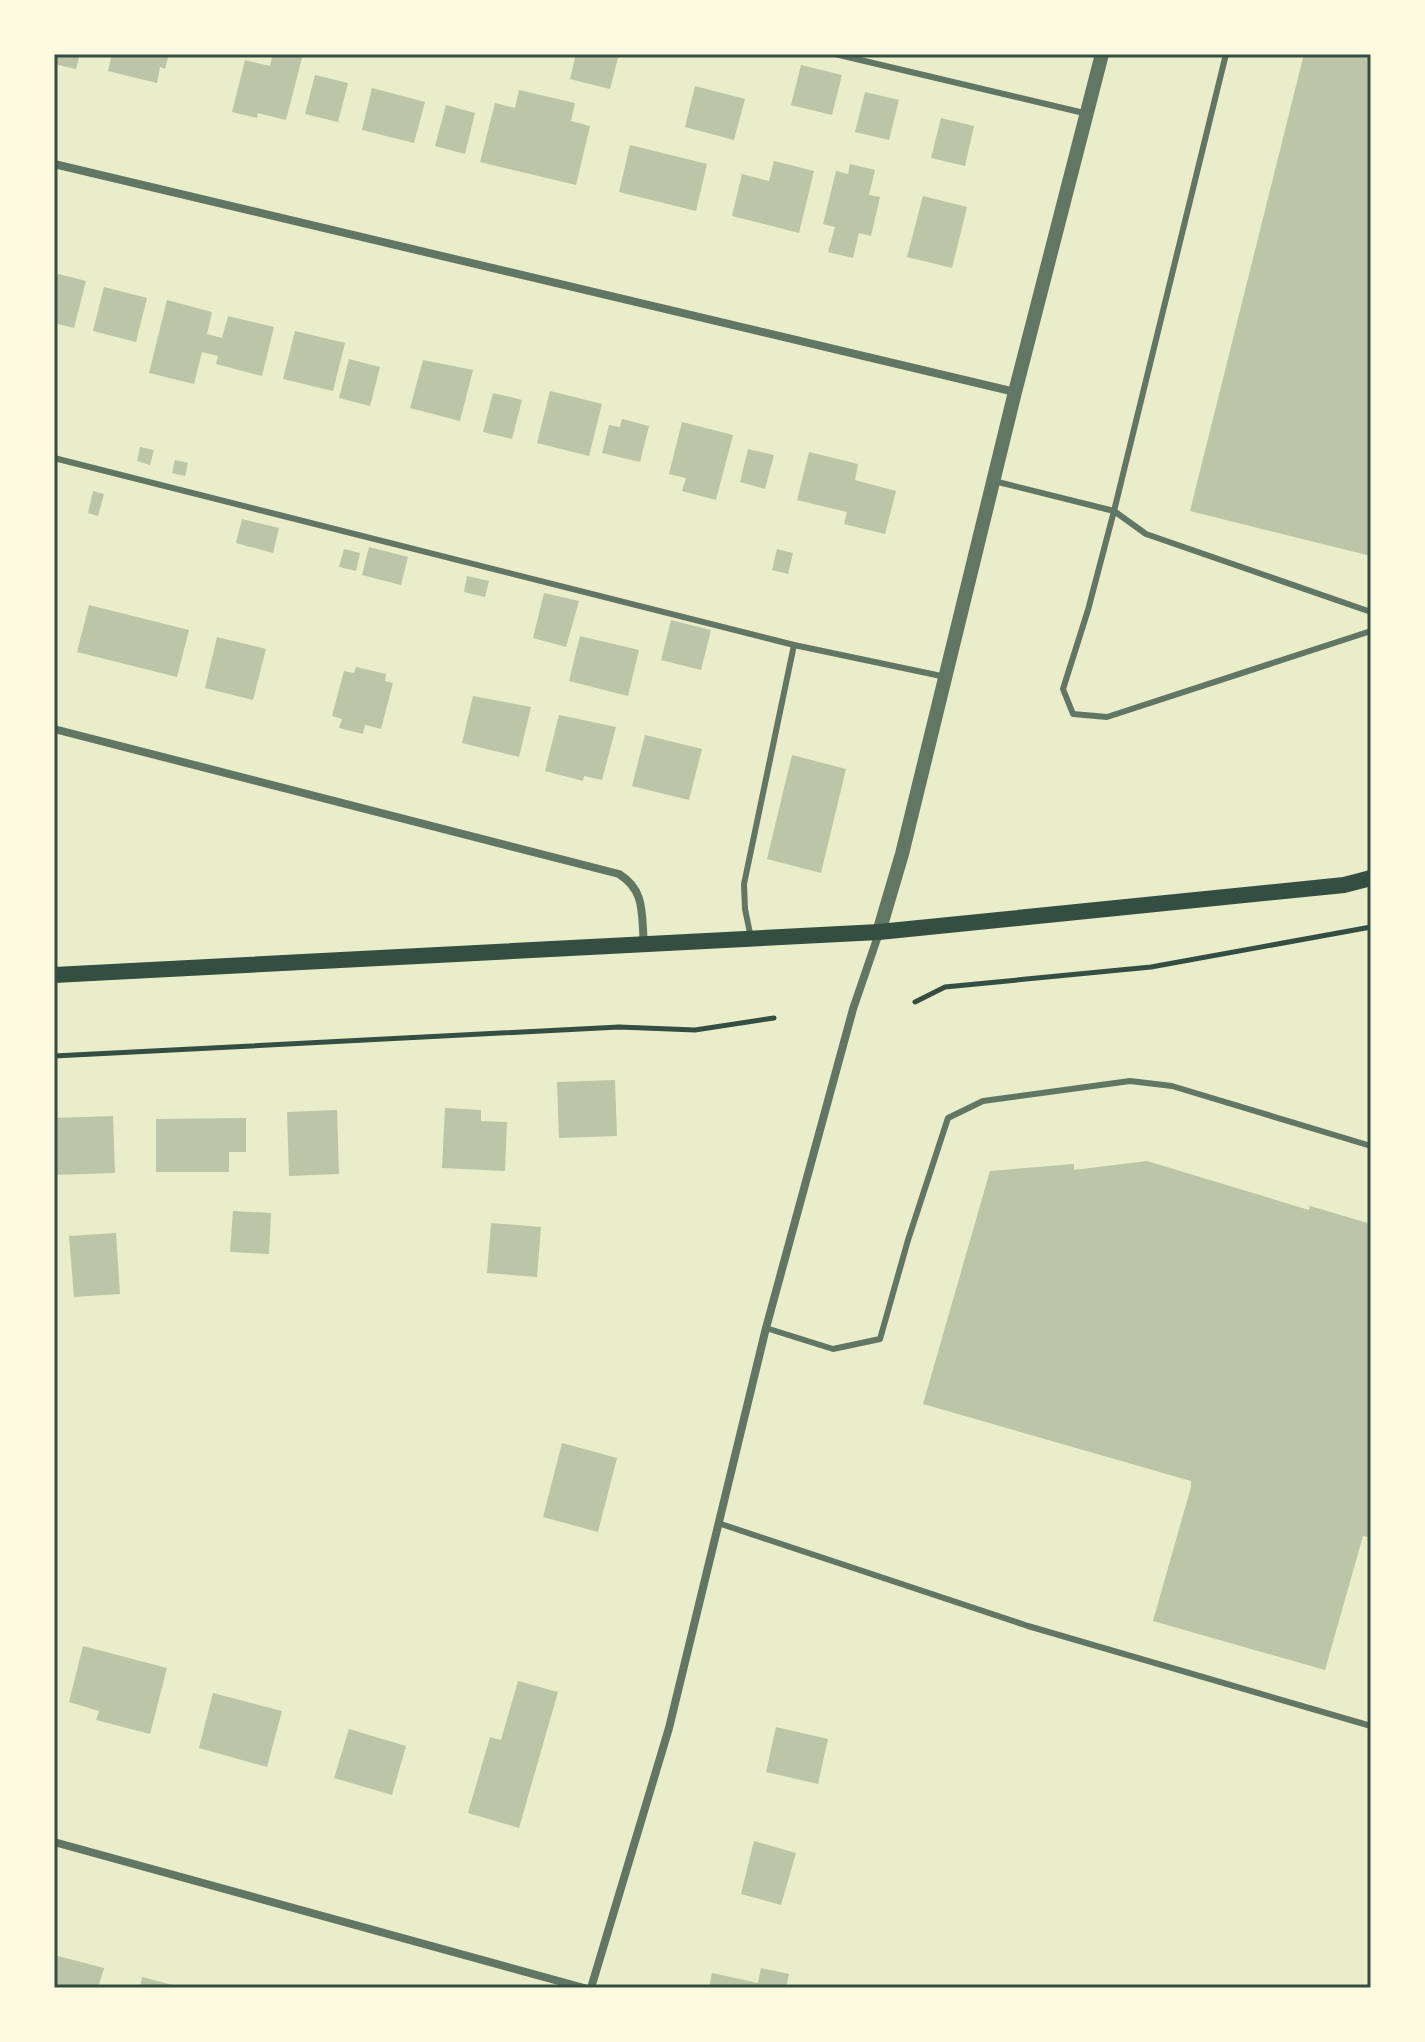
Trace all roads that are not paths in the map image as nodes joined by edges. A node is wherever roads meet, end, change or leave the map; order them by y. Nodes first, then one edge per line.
1 (835, 54) edge
2 (1102, 54) edge
3 (1226, 54) edge
4 (1087, 113) junction
5 (54, 164) edge
6 (1015, 392) junction
7 (54, 458) edge
8 (993, 481) junction
9 (1114, 511) junction
10 (1371, 612) edge
11 (1371, 631) edge
12 (794, 645) junction
13 (946, 677) junction
14 (54, 729) edge
15 (1371, 878) edge
16 (879, 932) junction
17 (751, 938) junction
18 (644, 943) junction
19 (54, 975) edge
20 (1371, 1146) edge
21 (766, 1328) junction
22 (721, 1524) junction
23 (1371, 1726) edge
24 (54, 1842) edge
25 (584, 1988) edge
26 (591, 1988) edge

1 - 4 lane
2 - 4 street
3 - 9 lane
4 - 6 street
5 - 6 street
6 - 8 street
7 - 12 lane
8 - 9 lane
8 - 13 street
9 - 10 lane
9 - 11 lane
12 - 13 lane
12 - 17 lane
13 - 16 street
14 - 18 street
15 - 16 main road
16 - 17 main road
16 - 21 street
17 - 18 main road
18 - 19 main road
20 - 21 lane
21 - 22 street
22 - 23 lane
22 - 26 street
24 - 25 street

